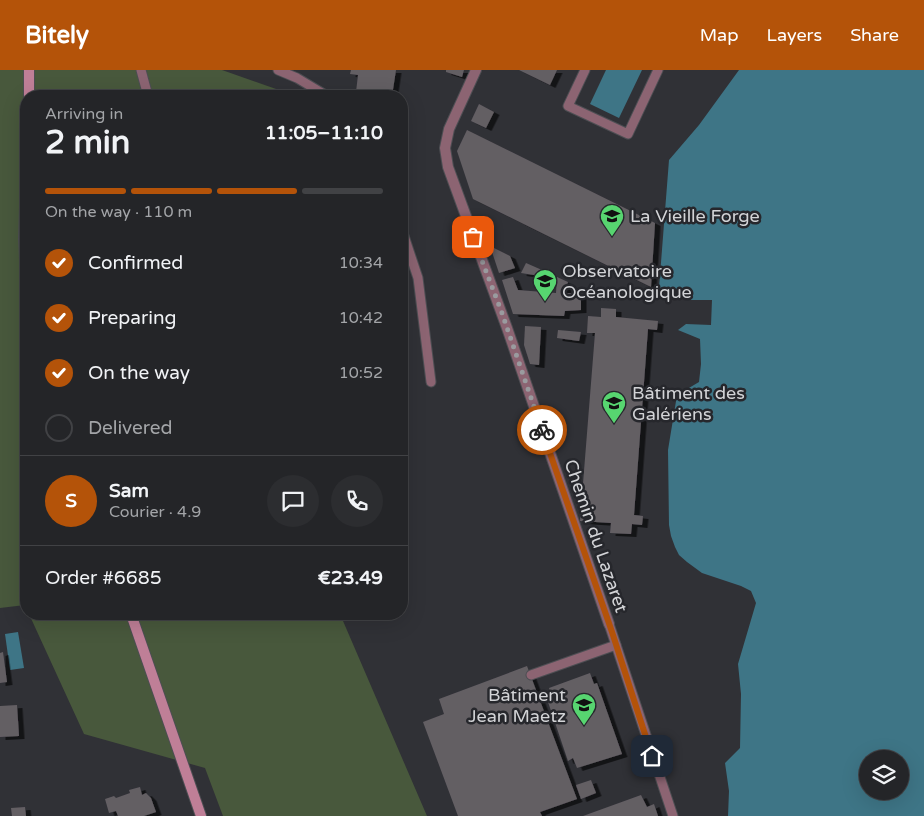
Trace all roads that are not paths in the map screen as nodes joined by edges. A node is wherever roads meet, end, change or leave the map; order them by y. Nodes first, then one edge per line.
1 (29, 70) edge
2 (140, 70) edge
3 (278, 70) edge
4 (476, 70) edge
5 (585, 70) edge
6 (658, 70) edge
7 (29, 90) edge
8 (146, 90) edge
9 (318, 90) edge
10 (408, 248) edge
11 (431, 382) dead end
12 (133, 620) edge
13 (609, 624) joint
14 (616, 645) junction
15 (531, 675) dead end
16 (201, 816) edge
17 (673, 816) edge

1 - 7 main road
2 - 8 lane
3 - 9 lane
4 - 13 street, Chemin du Lazaret
5 - 6 lane
10 - 11 lane
12 - 16 main road
13 - 14 lane, Chemin du Lazaret
14 - 15 lane
14 - 17 lane, Chemin du Lazaret

